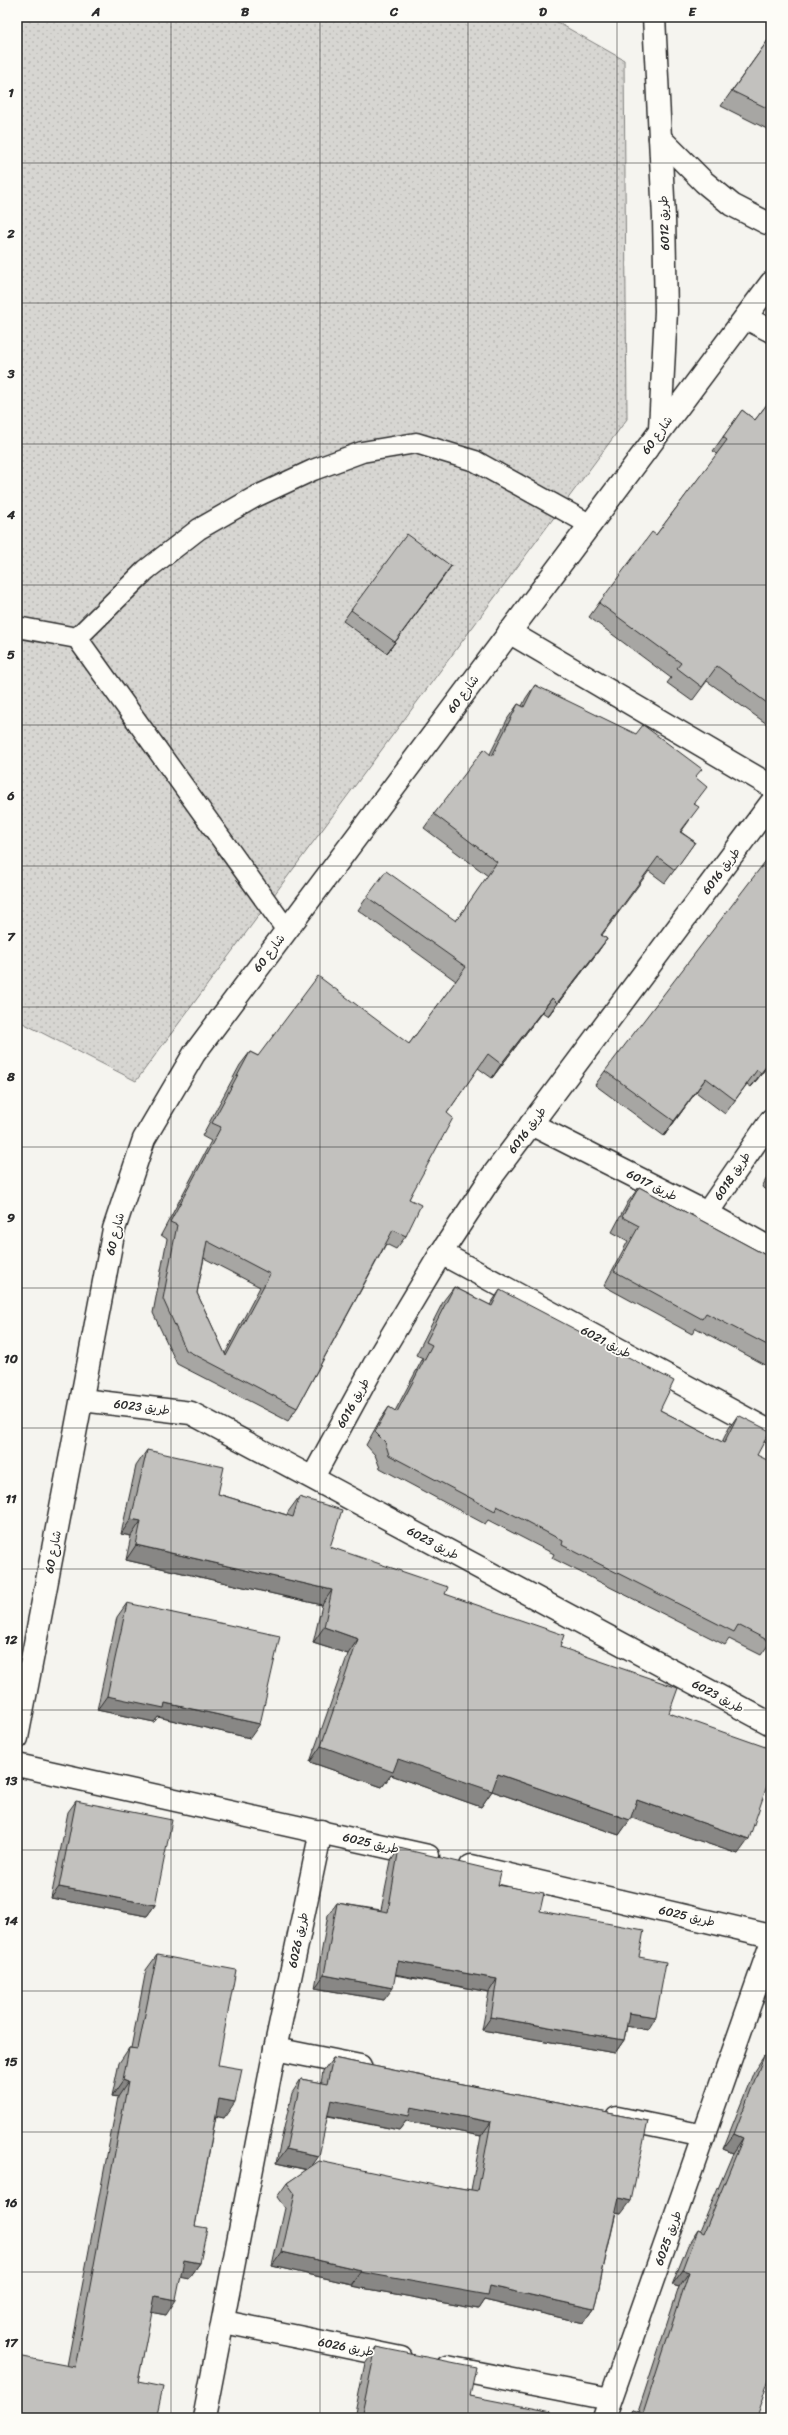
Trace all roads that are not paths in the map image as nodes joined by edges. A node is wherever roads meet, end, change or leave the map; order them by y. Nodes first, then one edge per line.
1 (654, 17) edge
2 (660, 138) junction
3 (771, 223) edge
4 (771, 283) edge
5 (746, 318) junction
6 (771, 331) edge
7 (660, 429) junction
8 (591, 525) junction
9 (17, 627) edge
10 (509, 632) junction
11 (77, 638) junction
12 (771, 786) edge
13 (771, 803) edge
14 (286, 929) junction
15 (771, 1120) edge
16 (531, 1124) junction
17 (707, 1213) junction
18 (771, 1249) edge
19 (441, 1253) junction
20 (82, 1400) junction
21 (771, 1432) edge
22 (312, 1477) junction
23 (771, 1724) edge
24 (17, 1738) edge
25 (17, 1765) edge
26 (321, 1831) junction
27 (771, 1936) edge
28 (771, 1944) edge
29 (275, 2049) junction
30 (376, 2069) edge
31 (595, 2113) edge
32 (704, 2136) junction
33 (224, 2322) junction
34 (607, 2409) edge
35 (204, 2418) edge

1 - 2 street, طريق 6012
2 - 3 street
2 - 7 street, طريق 6012
4 - 5 street, شارع 60
5 - 6 street
5 - 7 street, شارع 60
7 - 8 street, شارع 60
8 - 10 street, شارع 60
8 - 11 lane
9 - 11 lane
10 - 12 street
10 - 14 street, شارع 60
11 - 14 lane
13 - 16 street, طريق 6016
14 - 20 street, شارع 60
15 - 17 street, طريق 6018
16 - 17 street, طريق 6017
16 - 19 street, طريق 6016
17 - 18 street, طريق 6017
19 - 21 street, طريق 6021
19 - 22 street, طريق 6016
20 - 22 street, طريق 6023
20 - 24 street, شارع 60
22 - 23 street, طريق 6023
25 - 26 street, طريق 6025
26 - 27 street, طريق 6025
26 - 29 street, طريق 6026
28 - 32 street, طريق 6025
29 - 30 street
29 - 33 street, طريق 6026
31 - 32 street
32 - 34 street, طريق 6025
33 - 34 street, طريق 6026
33 - 35 street, طريق 6026

